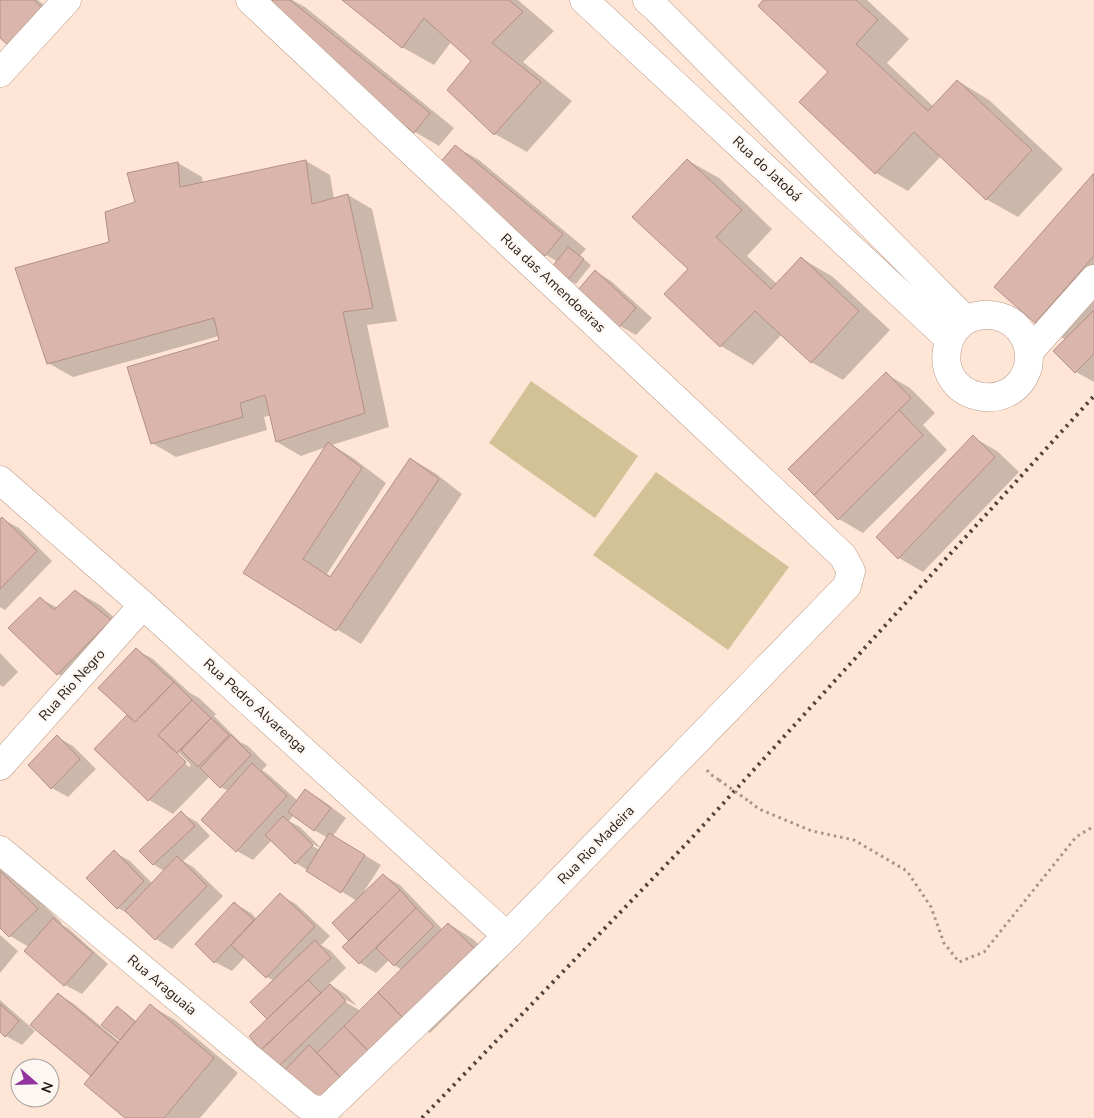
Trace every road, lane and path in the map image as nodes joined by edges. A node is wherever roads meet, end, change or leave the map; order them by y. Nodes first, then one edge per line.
1 (66, 0) edge
2 (250, 0) edge
3 (656, 3) edge
4 (599, 5) edge
5 (626, 38) junction
6 (0, 73) edge
7 (1094, 280) edge
8 (958, 329) junction
9 (1029, 352) junction
10 (0, 480) edge
11 (851, 571) joint
12 (143, 604) junction
13 (0, 766) edge
14 (719, 780) dead end
15 (1094, 826) edge
16 (0, 850) edge
17 (507, 936) junction
18 (327, 1109) joint

1 - 6 street
2 - 11 street, Rua das Amendoeiras
3 - 5 street
3 - 8 street
4 - 5 street, Rua do Jatobá
5 - 8 street, Rua do Jatobá
7 - 9 street
8 - 9 street
8 - 9 street
10 - 12 street, Rua Pedro Alvarenga
11 - 17 street, Rua Rio Madeira
12 - 13 street, Rua Rio Negro
12 - 17 street, Rua Pedro Alvarenga
14 - 15 path, bridge
16 - 18 street, Rua Araguaia
17 - 18 street, Rua Rio Madeira

